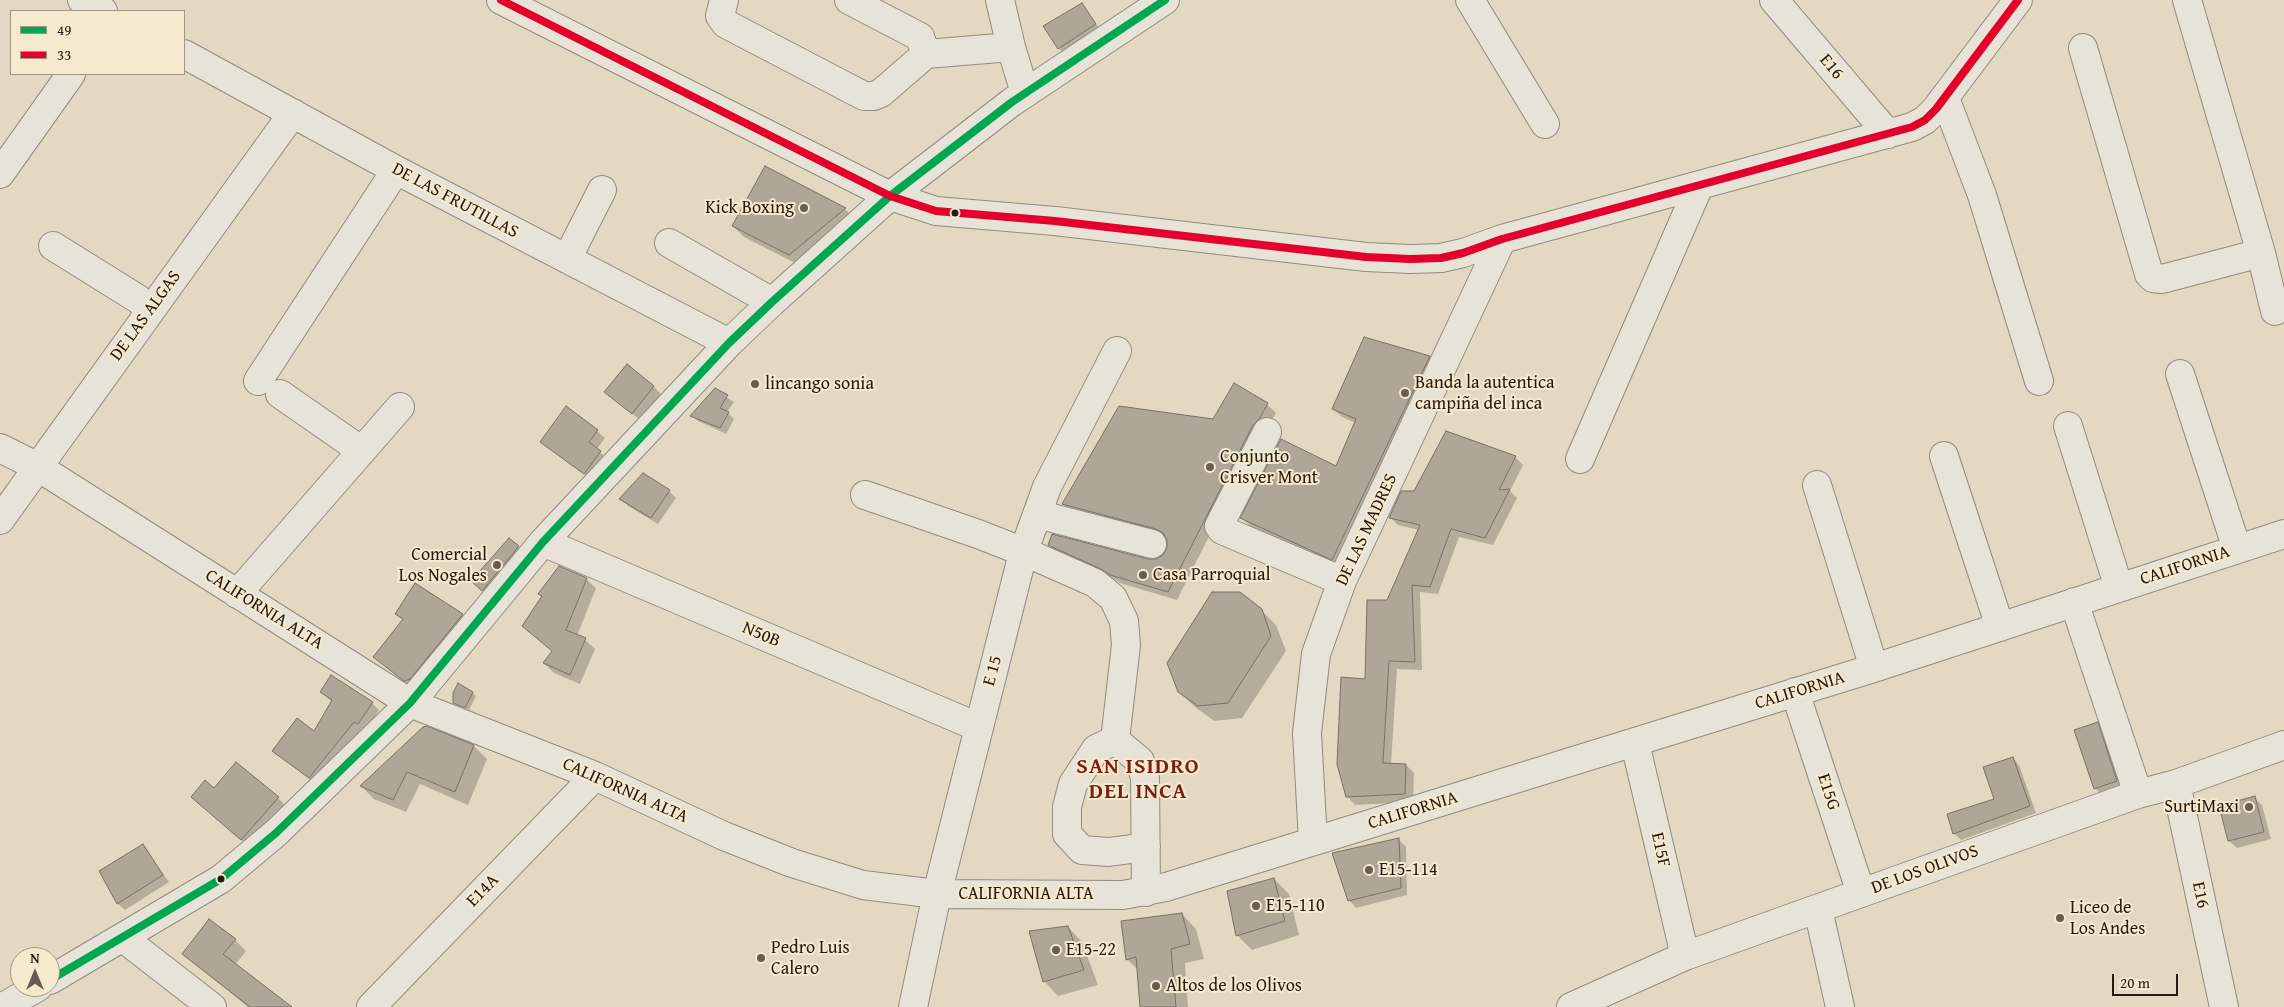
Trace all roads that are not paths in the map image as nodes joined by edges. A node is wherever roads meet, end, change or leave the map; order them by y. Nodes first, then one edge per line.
1 (82, 0) edge
2 (501, 0) edge
3 (724, 0) edge
4 (848, 0) edge
5 (1000, 0) edge
6 (1165, 0) edge
7 (1470, 0) edge
8 (1774, 0) edge
9 (2018, 0) edge
10 (2187, 0) edge
11 (101, 10) edge
12 (1011, 48) junction
13 (2083, 48) dead end
14 (926, 54) junction
15 (185, 55) edge
16 (70, 75) edge
17 (1025, 93) junction
18 (1945, 98) junction
19 (293, 112) junction
20 (1545, 124) dead end
21 (1888, 134) junction
22 (396, 170) junction
23 (0, 174) edge
24 (1699, 186) junction
25 (602, 190) dead end
26 (890, 196) junction
27 (1502, 239) junction
28 (669, 243) dead end
29 (54, 246) dead end
30 (2261, 253) junction
31 (567, 259) junction
32 (772, 302) junction
33 (151, 310) junction
34 (2275, 311) dead end
35 (729, 343) junction
36 (1116, 351) dead end
37 (2180, 374) dead end
38 (2039, 381) dead end
39 (400, 407) dead end
40 (2068, 426) dead end
41 (1267, 432) dead end
42 (0, 448) edge
43 (362, 451) junction
44 (1944, 456) dead end
45 (1580, 459) dead end
46 (38, 467) junction
47 (1817, 485) dead end
48 (865, 495) dead end
49 (1037, 514) junction
50 (0, 520) edge
51 (2284, 534) edge
52 (543, 542) junction
53 (1152, 544) dead end
54 (2237, 549) junction
55 (1024, 553) junction
56 (1342, 582) junction
57 (2119, 588) junction
58 (238, 594) junction
59 (2074, 602) junction
60 (2000, 627) junction
61 (1874, 668) junction
62 (1795, 692) junction
63 (410, 703) junction
64 (978, 727) junction
65 (1115, 740) junction
66 (1635, 743) junction
67 (2284, 745) edge
68 (595, 776) junction
69 (2176, 784) junction
70 (2138, 794) junction
71 (1313, 841) junction
72 (1146, 847) junction
73 (1146, 892) junction
74 (1861, 892) junction
75 (937, 894) junction
76 (1818, 909) junction
77 (123, 938) junction
78 (1685, 956) junction
79 (60, 974) edge
80 (21, 997) edge
81 (0, 1004) edge
82 (4, 1007) edge
83 (212, 1007) edge
84 (371, 1007) edge
85 (913, 1007) edge
86 (1571, 1007) edge
87 (1840, 1007) edge
88 (2224, 1007) edge

1 - 11 street
2 - 26 street
3 - 14 street
4 - 14 street
5 - 12 street
6 - 17 street
7 - 20 street
8 - 21 street, E16
9 - 18 street
10 - 30 street
12 - 14 street
12 - 17 street
13 - 30 street
15 - 19 street, DE LAS FRUTILLAS
16 - 23 street
17 - 26 street
18 - 21 street
18 - 38 street
19 - 22 street, DE LAS FRUTILLAS
19 - 33 street, DE LAS ALGAS
21 - 24 street
22 - 31 street, DE LAS FRUTILLAS
22 - 43 street
24 - 27 street
24 - 45 street
25 - 31 street
26 - 27 street
26 - 32 street
27 - 56 street, DE LAS MADRES
28 - 32 street
29 - 33 street
30 - 34 street
31 - 35 street, DE LAS FRUTILLAS
32 - 35 street
33 - 46 street, DE LAS ALGAS
35 - 52 street
36 - 49 street, E 15
37 - 54 street
39 - 43 street
40 - 57 street
41 - 56 street
42 - 46 street, CALIFORNIA ALTA
43 - 58 street
44 - 60 street
46 - 50 street, DE LAS ALGAS
46 - 58 street, CALIFORNIA ALTA
47 - 61 street
48 - 55 street
49 - 53 street
49 - 55 street, E 15
51 - 54 street, CALIFORNIA
52 - 63 street
52 - 64 street, N50B
54 - 57 street, CALIFORNIA
55 - 64 street, E 15
55 - 65 street
56 - 71 street, DE LAS MADRES
57 - 59 street, CALIFORNIA
58 - 63 street, CALIFORNIA ALTA
59 - 60 street, CALIFORNIA
59 - 70 street
60 - 61 street, CALIFORNIA
61 - 62 street, CALIFORNIA
62 - 66 street, CALIFORNIA
62 - 74 street, E15G
63 - 68 street, CALIFORNIA ALTA
63 - 77 street
64 - 75 street, E 15
65 - 72 street
65 - 72 street
66 - 71 street, CALIFORNIA
66 - 78 street, E15F
67 - 69 street, DE LOS OLIVOS
68 - 75 street, CALIFORNIA ALTA
68 - 84 street, E14A
69 - 70 street, DE LOS OLIVOS
69 - 88 street, E16
70 - 74 street, DE LOS OLIVOS
71 - 73 street, CALIFORNIA ALTA
72 - 73 street
73 - 75 street, CALIFORNIA ALTA
74 - 76 street, DE LOS OLIVOS
75 - 85 street, E 15
76 - 78 street, DE LOS OLIVOS
76 - 87 street
77 - 79 street
77 - 83 street
78 - 86 street, DE LOS OLIVOS
80 - 82 street
81 - 82 street

